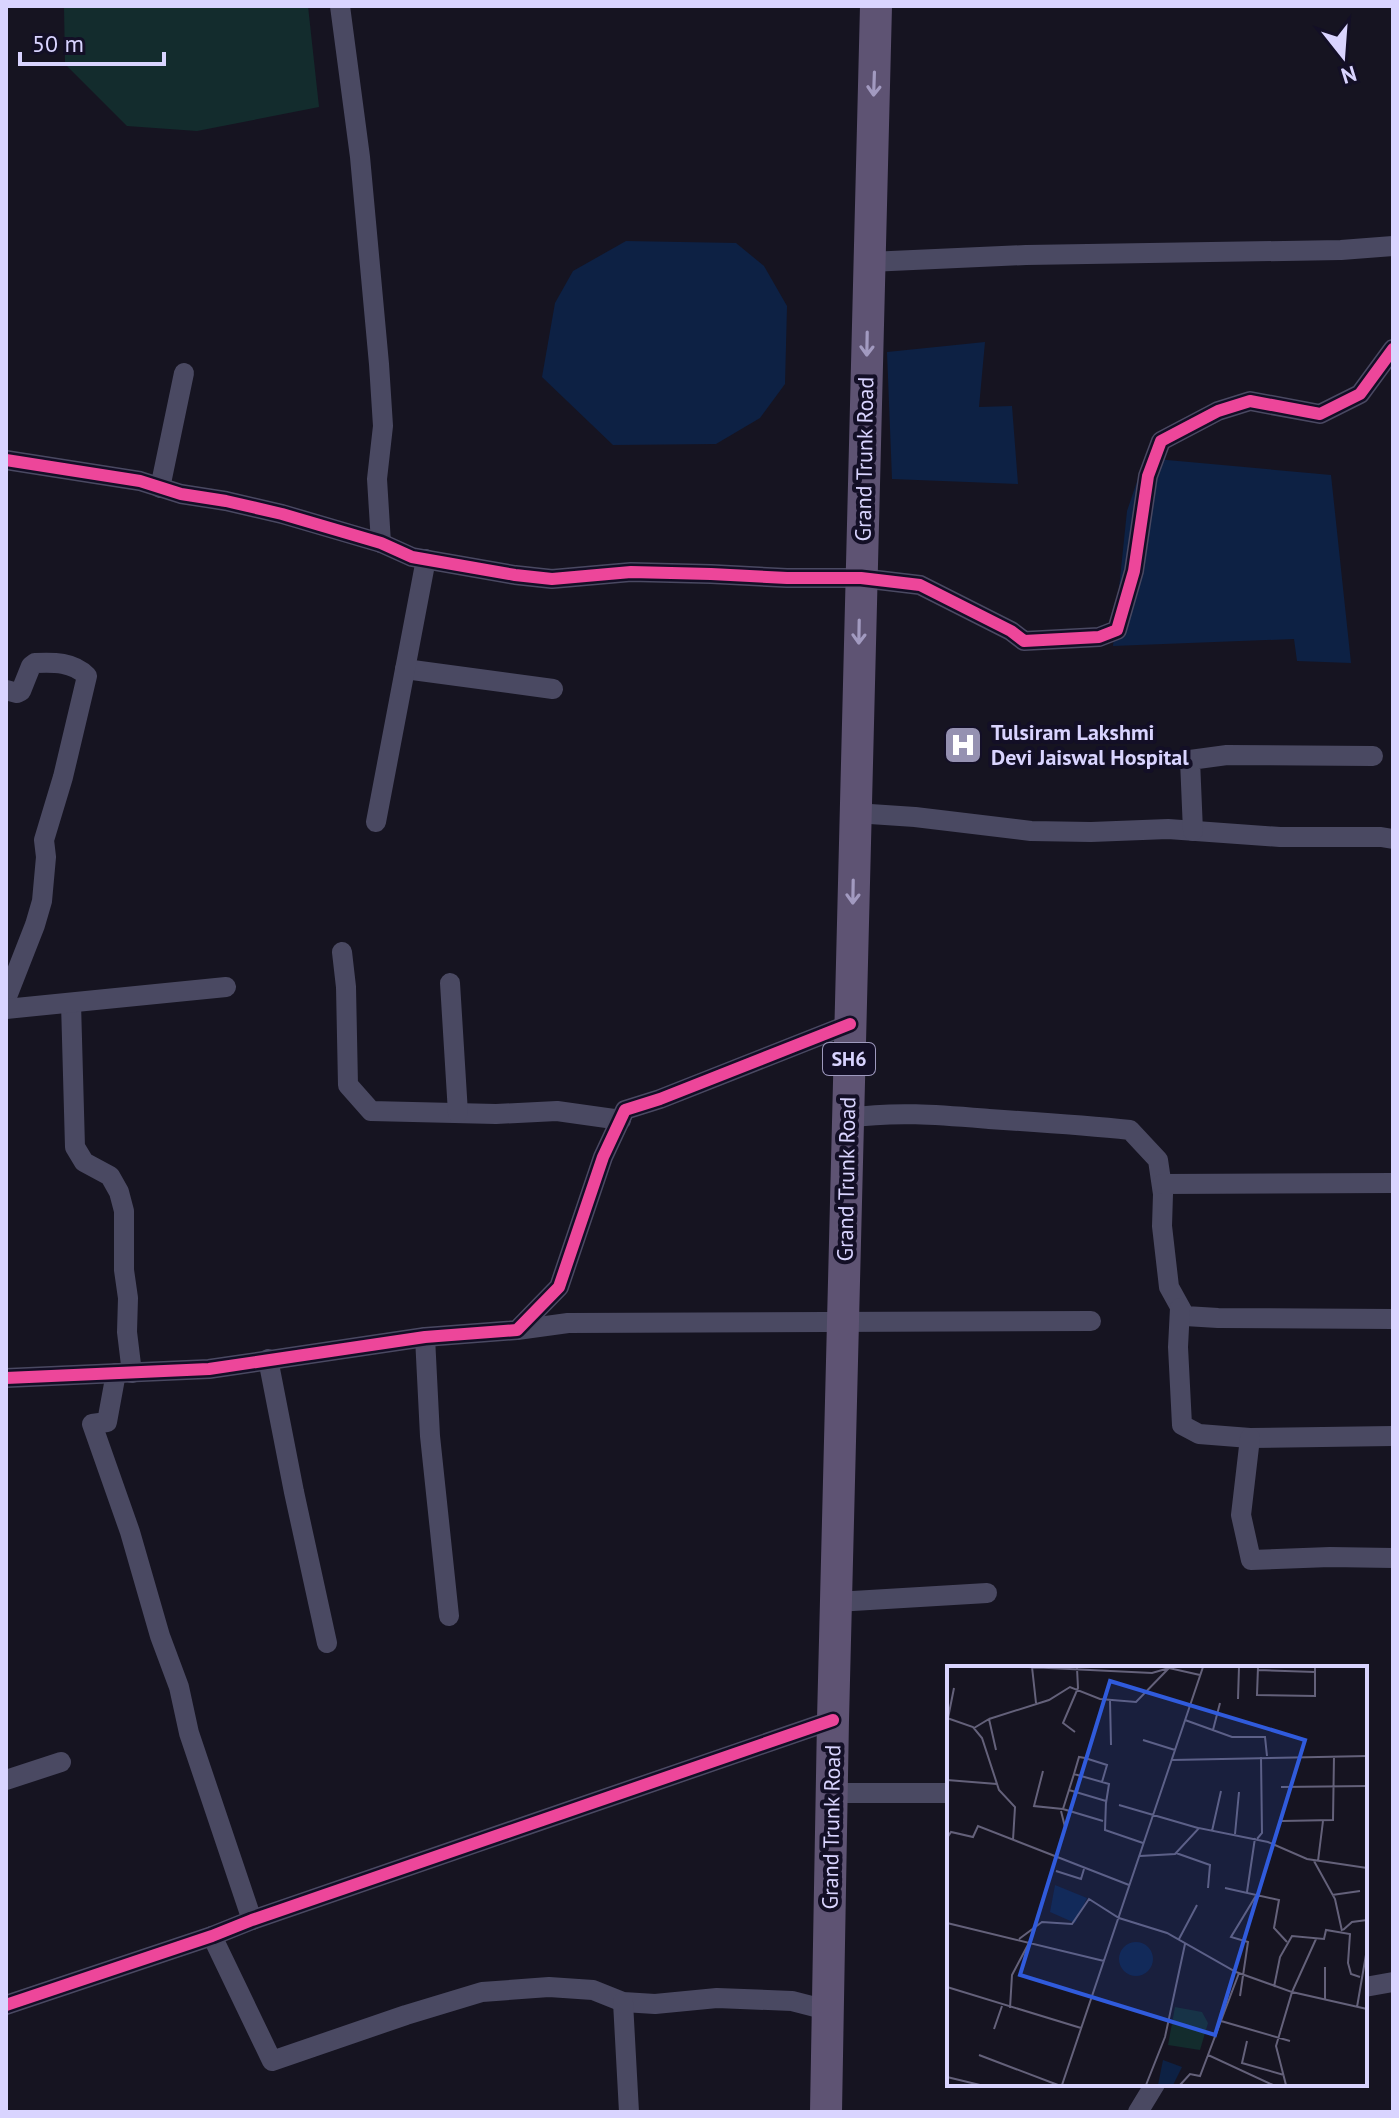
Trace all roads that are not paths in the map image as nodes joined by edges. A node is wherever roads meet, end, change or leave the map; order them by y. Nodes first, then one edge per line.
1 (340, 6) edge
2 (876, 6) edge
3 (1393, 246) edge
4 (869, 262) junction
5 (1393, 349) edge
6 (184, 373) dead end
7 (6, 460) edge
8 (160, 488) junction
9 (381, 543) junction
10 (426, 559) junction
11 (861, 578) junction
12 (405, 669) junction
13 (553, 689) dead end
14 (6, 690) edge
15 (1373, 756) dead end
16 (855, 813) junction
17 (376, 822) dead end
18 (1193, 831) junction
19 (1393, 839) edge
20 (342, 952) dead end
21 (450, 983) dead end
22 (226, 987) dead end
23 (6, 999) edge
24 (71, 1003) junction
25 (6, 1009) edge
26 (850, 1024) junction
27 (458, 1113) junction
28 (848, 1118) junction
29 (621, 1120) junction
30 (1393, 1183) edge
31 (1162, 1184) junction
32 (1180, 1308) junction
33 (1393, 1319) edge
34 (1091, 1321) dead end
35 (843, 1323) junction
36 (517, 1330) junction
37 (425, 1337) junction
38 (268, 1359) junction
39 (124, 1373) junction
40 (6, 1378) edge
41 (1393, 1436) edge
42 (1250, 1438) junction
43 (1393, 1558) edge
44 (987, 1593) dead end
45 (836, 1602) junction
46 (449, 1616) dead end
47 (327, 1643) dead end
48 (833, 1720) junction
49 (61, 1762) dead end
50 (6, 1780) edge
51 (832, 1793) junction
52 (947, 1793) edge
53 (252, 1920) junction
54 (212, 1936) junction
55 (1393, 1982) edge
56 (1367, 1987) edge
57 (623, 2002) junction
58 (6, 2005) edge
59 (827, 2010) junction
60 (1154, 2086) edge
61 (629, 2112) edge
62 (826, 2112) edge
63 (1138, 2112) edge

1 - 9 street
2 -> 4 main road, Grand Trunk Road / SH6
3 - 4 street
4 -> 11 main road, Grand Trunk Road / SH6
5 - 11 street
6 - 8 street
7 - 8 street
8 - 9 street
9 - 10 street
10 - 11 street
10 - 12 street
11 -> 16 main road, Grand Trunk Road / SH6
12 - 13 street
12 - 17 street
14 - 23 street
15 - 18 street
16 - 18 street
16 -> 26 main road, Grand Trunk Road / SH6
18 - 19 street
20 - 27 street
21 - 27 street
22 - 24 street
24 - 25 street
24 - 39 street
26 - 28 main road, Grand Trunk Road / SH6
26 - 29 street
27 - 29 street
28 - 31 street
28 - 35 main road, Grand Trunk Road / SH6
29 - 36 street
30 - 31 street
31 - 32 street
32 - 33 street
32 - 42 street
34 - 35 street
35 - 36 street
35 - 45 main road, Grand Trunk Road / SH6
36 - 37 street
37 - 38 street
37 - 46 street
38 - 39 street
38 - 47 street
39 - 40 street
39 - 53 street
41 - 42 street
42 - 43 street
44 - 45 street
45 - 48 main road, Grand Trunk Road / SH6
48 - 51 main road, Grand Trunk Road / SH6
48 - 53 street
49 - 50 street
51 - 52 street
51 - 59 main road, Grand Trunk Road / SH6
53 - 54 street
54 - 57 street
54 - 58 street
55 - 56 street
57 - 59 street
57 - 61 street
59 - 62 main road, Grand Trunk Road / SH6
60 - 63 street

